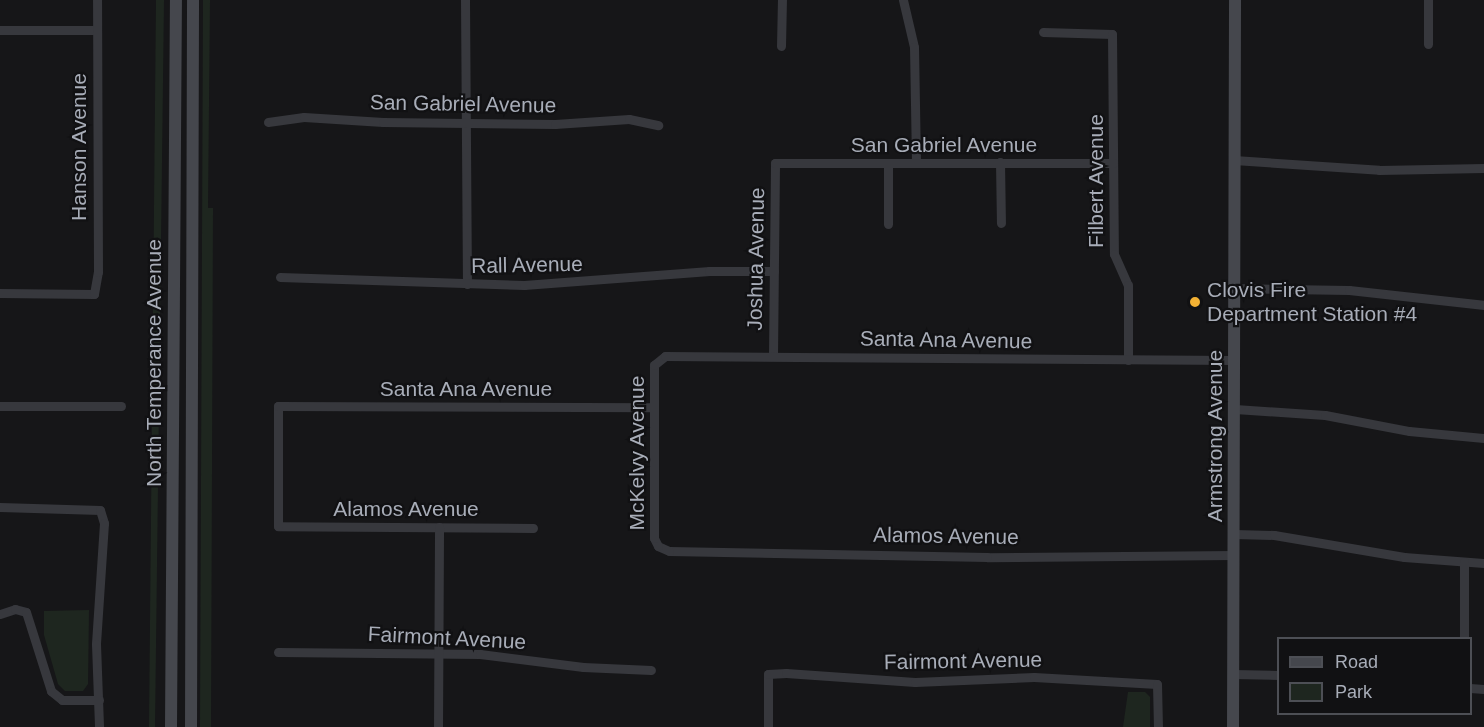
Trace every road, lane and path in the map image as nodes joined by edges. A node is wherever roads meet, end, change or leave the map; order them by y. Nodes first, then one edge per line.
1 (97, 0) edge
2 (176, 0) edge
3 (193, 0) edge
4 (465, 0) edge
5 (782, 0) edge
6 (903, 0) edge
7 (1234, 0) edge
8 (1428, 0) edge
9 (0, 30) edge
10 (97, 30) junction
11 (1043, 32) dead end
12 (1428, 44) dead end
13 (781, 46) dead end
14 (268, 122) dead end
15 (464, 123) junction
16 (658, 125) dead end
17 (1234, 160) junction
18 (916, 162) junction
19 (1000, 162) junction
20 (775, 163) joint
21 (888, 163) junction
22 (1113, 163) junction
23 (1484, 168) edge
24 (1001, 223) dead end
25 (888, 224) dead end
26 (774, 271) junction
27 (280, 277) dead end
28 (467, 284) junction
29 (1233, 288) junction
30 (0, 292) edge
31 (1484, 305) edge
32 (772, 356) junction
33 (657, 359) joint
34 (1128, 360) junction
35 (1234, 360) junction
36 (0, 406) edge
37 (121, 406) dead end
38 (654, 407) junction
39 (1235, 410) junction
40 (1484, 438) edge
41 (0, 507) edge
42 (278, 526) joint
43 (439, 527) junction
44 (533, 528) dead end
45 (1234, 534) junction
46 (658, 546) joint
47 (1234, 555) junction
48 (1464, 562) junction
49 (1484, 563) edge
50 (0, 614) edge
51 (1464, 637) edge
52 (278, 652) dead end
53 (438, 653) junction
54 (651, 670) dead end
55 (1233, 674) junction
56 (1277, 675) edge
57 (99, 700) junction
58 (99, 727) edge
59 (171, 727) edge
60 (191, 727) edge
61 (438, 727) edge
62 (768, 727) edge
63 (1158, 727) edge
64 (1233, 727) edge

1 - 10 street, Hanson Avenue
2 - 59 main road, North Temperance Avenue
3 - 60 main road, North Temperance Avenue
4 - 15 street
5 - 13 street
6 - 18 street
7 - 17 main road, Armstrong Avenue
8 - 12 street
9 - 10 street
10 - 30 street, Hanson Avenue
11 - 22 street, Filbert Avenue
14 - 15 street, San Gabriel Avenue
15 - 16 street, San Gabriel Avenue
15 - 28 street
17 - 23 street
17 - 29 main road, Armstrong Avenue
18 - 19 street, San Gabriel Avenue
18 - 21 street, San Gabriel Avenue
19 - 22 street, San Gabriel Avenue
19 - 24 street
20 - 21 street, San Gabriel Avenue
20 - 26 street, Joshua Avenue
21 - 25 street
22 - 34 street, Filbert Avenue
26 - 28 street, Rall Avenue
26 - 32 street, Joshua Avenue
27 - 28 street, Rall Avenue
29 - 31 street
29 - 35 main road, Armstrong Avenue
32 - 33 street, Santa Ana Avenue
32 - 34 street, Santa Ana Avenue
33 - 38 street, McKelvy Avenue
34 - 35 street, Santa Ana Avenue
35 - 39 main road, Armstrong Avenue
36 - 37 street
38 - 42 street, Santa Ana Avenue
38 - 46 street, McKelvy Avenue
39 - 40 street
39 - 45 main road, Armstrong Avenue
41 - 57 street
42 - 43 street, Alamos Avenue
43 - 44 street, Alamos Avenue
43 - 53 street
45 - 47 main road, Armstrong Avenue
45 - 48 street
46 - 47 street, Alamos Avenue
47 - 55 main road, Armstrong Avenue
48 - 49 street
48 - 51 street
50 - 57 street
52 - 53 street, Fairmont Avenue
53 - 54 street, Fairmont Avenue
53 - 61 street
55 - 56 street
55 - 64 main road, Armstrong Avenue
57 - 58 street
62 - 63 street, Fairmont Avenue

